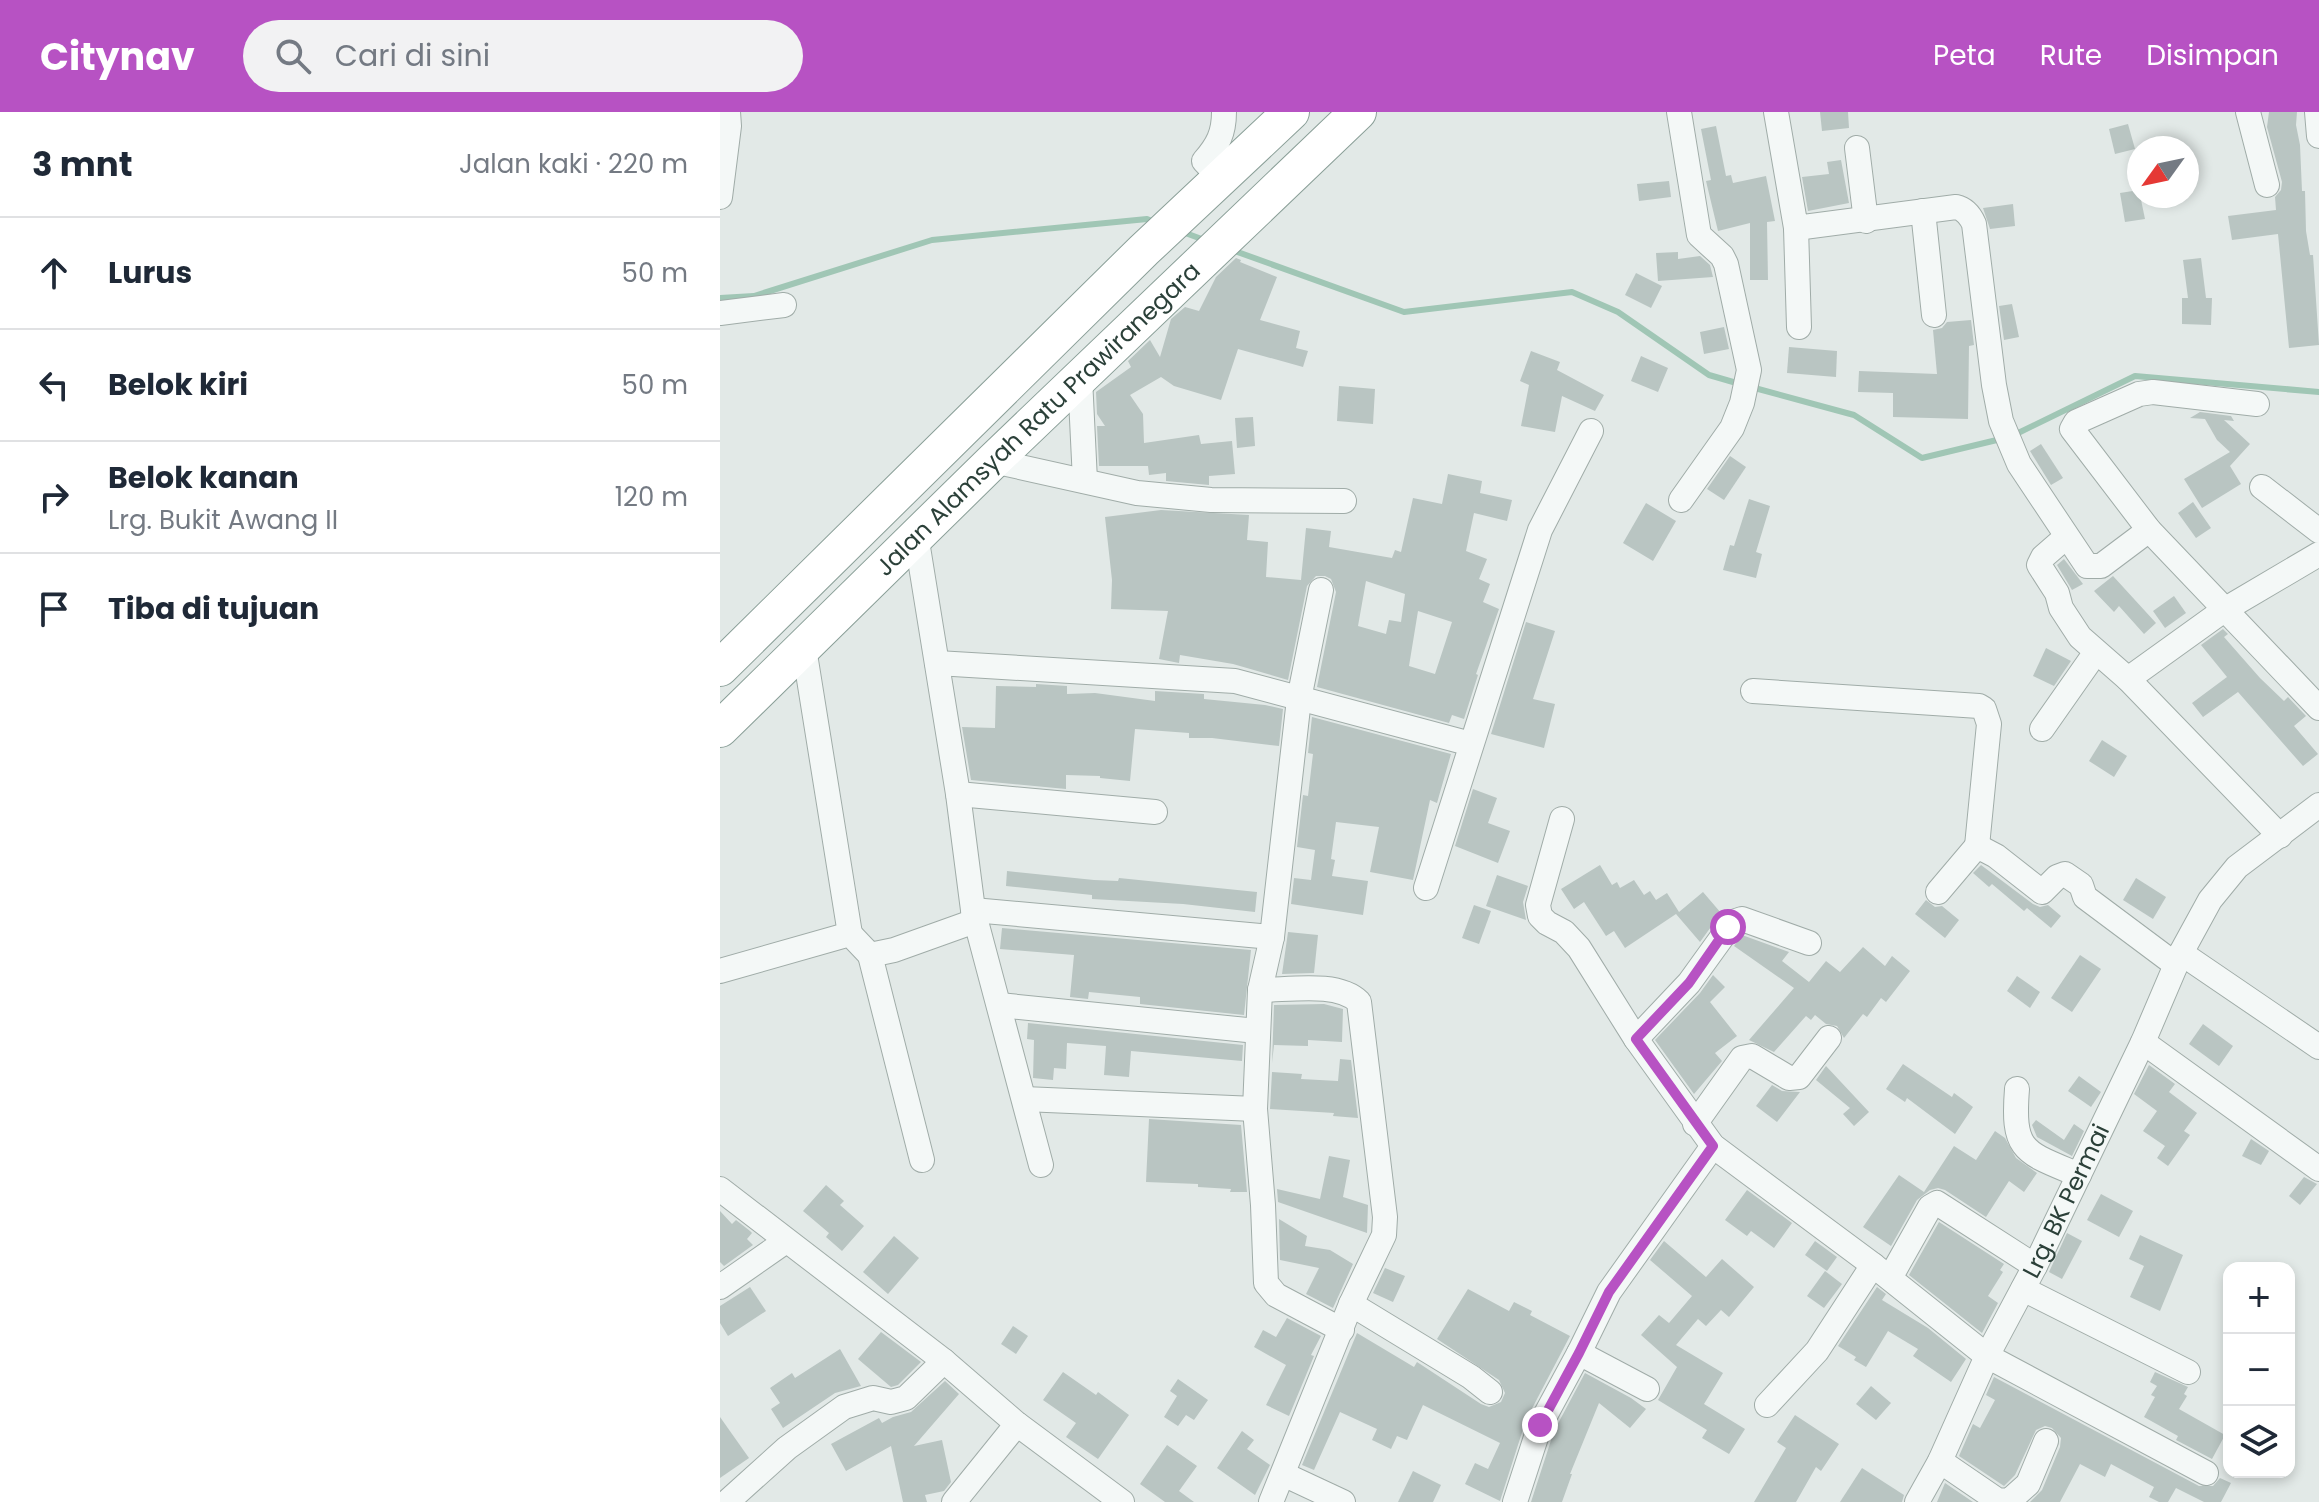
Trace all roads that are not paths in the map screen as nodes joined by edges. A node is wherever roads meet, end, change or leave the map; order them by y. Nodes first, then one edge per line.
1 (728, 112) edge
2 (1224, 112) edge
3 (1291, 112) edge
4 (1358, 112) edge
5 (1679, 112) edge
6 (1776, 112) edge
7 (2248, 112) edge
8 (2317, 112) edge
9 (2319, 136) edge
10 (1857, 148) dead end
11 (2267, 185) dead end
12 (1209, 188) junction
13 (720, 197) edge
14 (1923, 211) junction
15 (1866, 221) junction
16 (1796, 228) junction
17 (784, 305) dead end
18 (720, 313) edge
19 (1934, 315) dead end
20 (1799, 327) dead end
21 (1080, 378) junction
22 (2257, 404) dead end
23 (1591, 431) dead end
24 (993, 461) junction
25 (1085, 481) junction
26 (2262, 487) dead end
27 (1681, 500) dead end
28 (1344, 501) dead end
29 (2149, 530) junction
30 (2319, 531) edge
31 (916, 535) junction
32 (2066, 537) junction
33 (2319, 554) edge
34 (1321, 590) dead end
35 (2224, 610) junction
36 (804, 648) junction
37 (2096, 652) junction
38 (937, 663) junction
39 (720, 668) edge
40 (2128, 679) junction
41 (1753, 691) dead end
42 (1299, 699) junction
43 (2319, 708) edge
44 (720, 729) edge
45 (2042, 729) dead end
46 (1471, 744) junction
47 (958, 794) junction
48 (2319, 805) edge
49 (1155, 812) dead end
50 (1562, 819) dead end
51 (2280, 836) junction
52 (1977, 846) junction
53 (1426, 888) dead end
54 (1938, 892) dead end
55 (974, 916) junction
56 (850, 934) junction
57 (1272, 937) junction
58 (1809, 943) dead end
59 (870, 955) junction
60 (2179, 959) junction
61 (720, 971) edge
62 (1260, 990) junction
63 (999, 1005) junction
64 (1257, 1031) junction
65 (1829, 1038) dead end
66 (1636, 1039) junction
67 (2143, 1042) junction
68 (2319, 1047) edge
69 (2017, 1089) dead end
70 (1024, 1099) junction
71 (1255, 1109) junction
72 (1695, 1124) junction
73 (1713, 1146) junction
74 (922, 1160) dead end
75 (1041, 1165) dead end
76 (2319, 1169) edge
77 (2079, 1175) junction
78 (720, 1189) edge
79 (786, 1241) junction
80 (2035, 1266) junction
81 (1882, 1271) junction
82 (720, 1287) edge
83 (2023, 1289) junction
84 (1351, 1304) junction
85 (1342, 1330) junction
86 (1579, 1353) junction
87 (1987, 1356) junction
88 (944, 1361) junction
89 (2188, 1372) dead end
90 (1647, 1389) dead end
91 (1490, 1392) dead end
92 (1767, 1405) dead end
93 (1017, 1424) junction
94 (2046, 1441) dead end
95 (1940, 1461) junction
96 (2206, 1473) dead end
97 (1283, 1474) junction
98 (727, 1502) edge
99 (954, 1502) edge
100 (1122, 1502) edge
101 (1271, 1502) edge
102 (1343, 1502) edge
103 (1515, 1502) edge
104 (1917, 1502) edge

1 - 13 street
2 - 12 street
3 - 12 highway, Jalan Alamsyah Ratu Prawiranegara
4 - 21 highway, Jalan Alamsyah Ratu Prawiranegara
5 - 27 street
6 - 16 street
7 - 11 street
8 - 9 street
10 - 15 street
12 - 39 highway, Jalan Alamsyah Ratu Prawiranegara
14 - 15 street
14 - 19 street
14 - 32 street
15 - 16 street
16 - 20 street
17 - 18 street
21 - 24 highway, Jalan Alamsyah Ratu Prawiranegara
21 - 25 street
22 - 29 street
23 - 46 street
24 - 25 street
24 - 31 highway, Jalan Alamsyah Ratu Prawiranegara
25 - 28 street
26 - 30 street
29 - 32 street
29 - 35 street
31 - 36 highway, Jalan Alamsyah Ratu Prawiranegara
31 - 38 street
32 - 37 street
33 - 35 street
34 - 42 street
35 - 40 street
35 - 43 street
36 - 44 highway, Jalan Alamsyah Ratu Prawiranegara
36 - 56 street
37 - 40 street
37 - 45 street
38 - 42 street
38 - 47 street
40 - 51 street
41 - 52 street
42 - 46 street
42 - 57 street
46 - 53 street
47 - 49 street
47 - 55 street
48 - 51 street, Lrg. BK Permai
50 - 66 street
51 - 60 street, Lrg. BK Permai
52 - 54 street
52 - 60 street
55 - 57 street
55 - 59 street
55 - 63 street
56 - 59 street
56 - 61 street
57 - 62 street
58 - 66 street
59 - 74 street
60 - 67 street, Lrg. BK Permai
60 - 68 street
62 - 64 street
62 - 84 street
63 - 64 street
63 - 70 street
64 - 71 street
65 - 72 street
66 - 72 street
67 - 76 street
67 - 77 street, Lrg. BK Permai
69 - 77 street
70 - 71 street
70 - 75 street
71 - 85 street
72 - 73 street
73 - 81 street
73 - 86 street
77 - 80 street, Lrg. BK Permai
78 - 79 street
79 - 82 street
79 - 88 street
80 - 81 street
80 - 83 street, Lrg. BK Permai
81 - 87 street
81 - 92 street
83 - 87 street, Lrg. BK Permai
83 - 89 street
84 - 85 street
84 - 91 street
85 - 97 street
86 - 90 street
86 - 103 street
87 - 95 street, Lrg. BK Permai
87 - 96 street
88 - 93 street
88 - 98 street
93 - 99 street
93 - 100 street
94 - 95 street
95 - 104 street, Lrg. BK Permai
97 - 101 street
97 - 102 street

